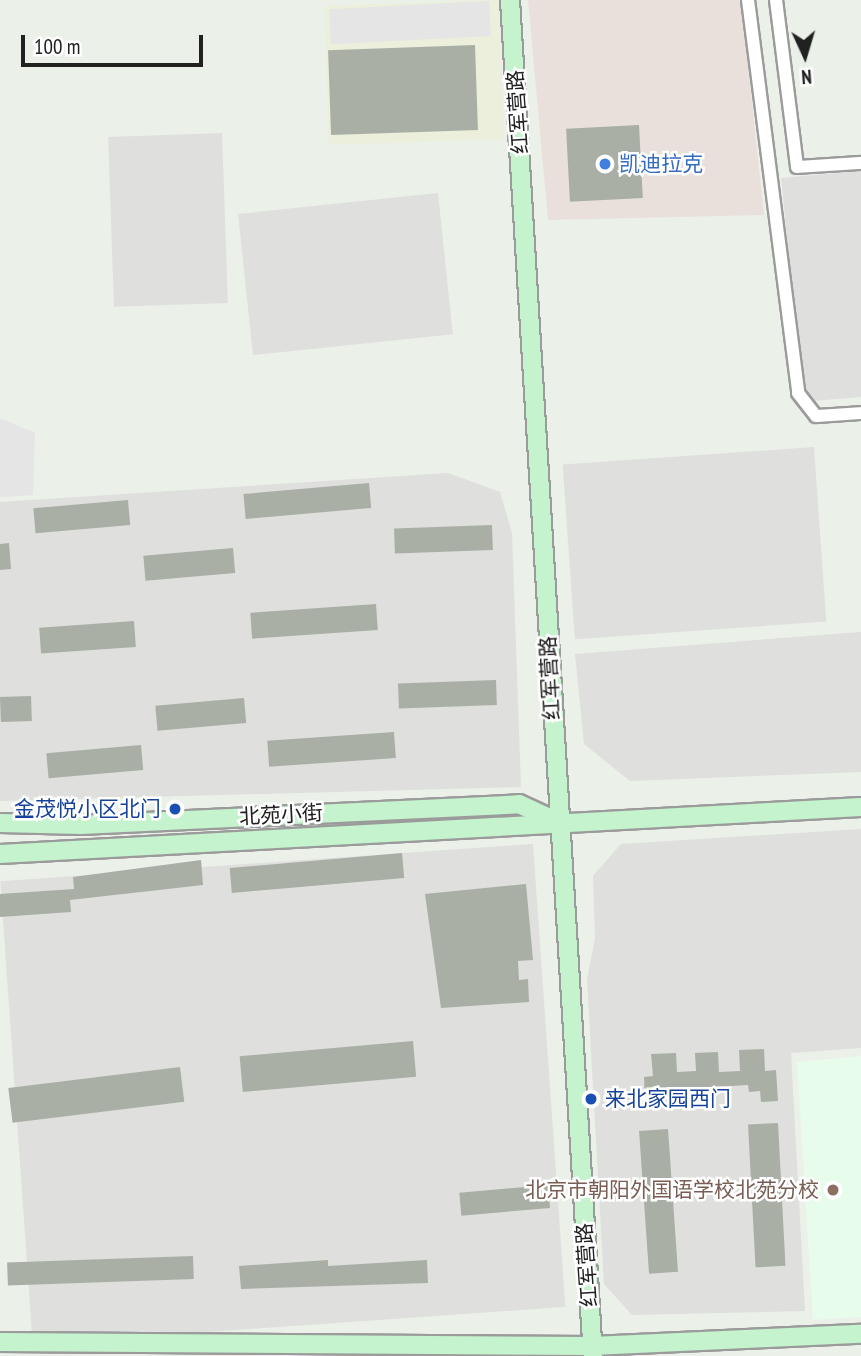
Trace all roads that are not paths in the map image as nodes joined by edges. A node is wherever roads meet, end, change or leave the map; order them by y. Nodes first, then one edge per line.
1 (510, 0) edge
2 (748, 0) edge
3 (776, 0) edge
4 (861, 163) edge
5 (861, 413) edge
6 (861, 807) edge
7 (558, 822) junction
8 (0, 823) edge
9 (0, 854) edge
10 (861, 1334) edge
11 (0, 1342) edge
12 (593, 1351) edge

1 - 7 street, 红军营路
2 - 5 street
3 - 4 street
6 - 7 street, 北苑小街
7 - 8 street, 北苑小街
7 - 9 street, 北苑小街
7 - 12 street, 红军营路
10 - 12 street
11 - 12 street

